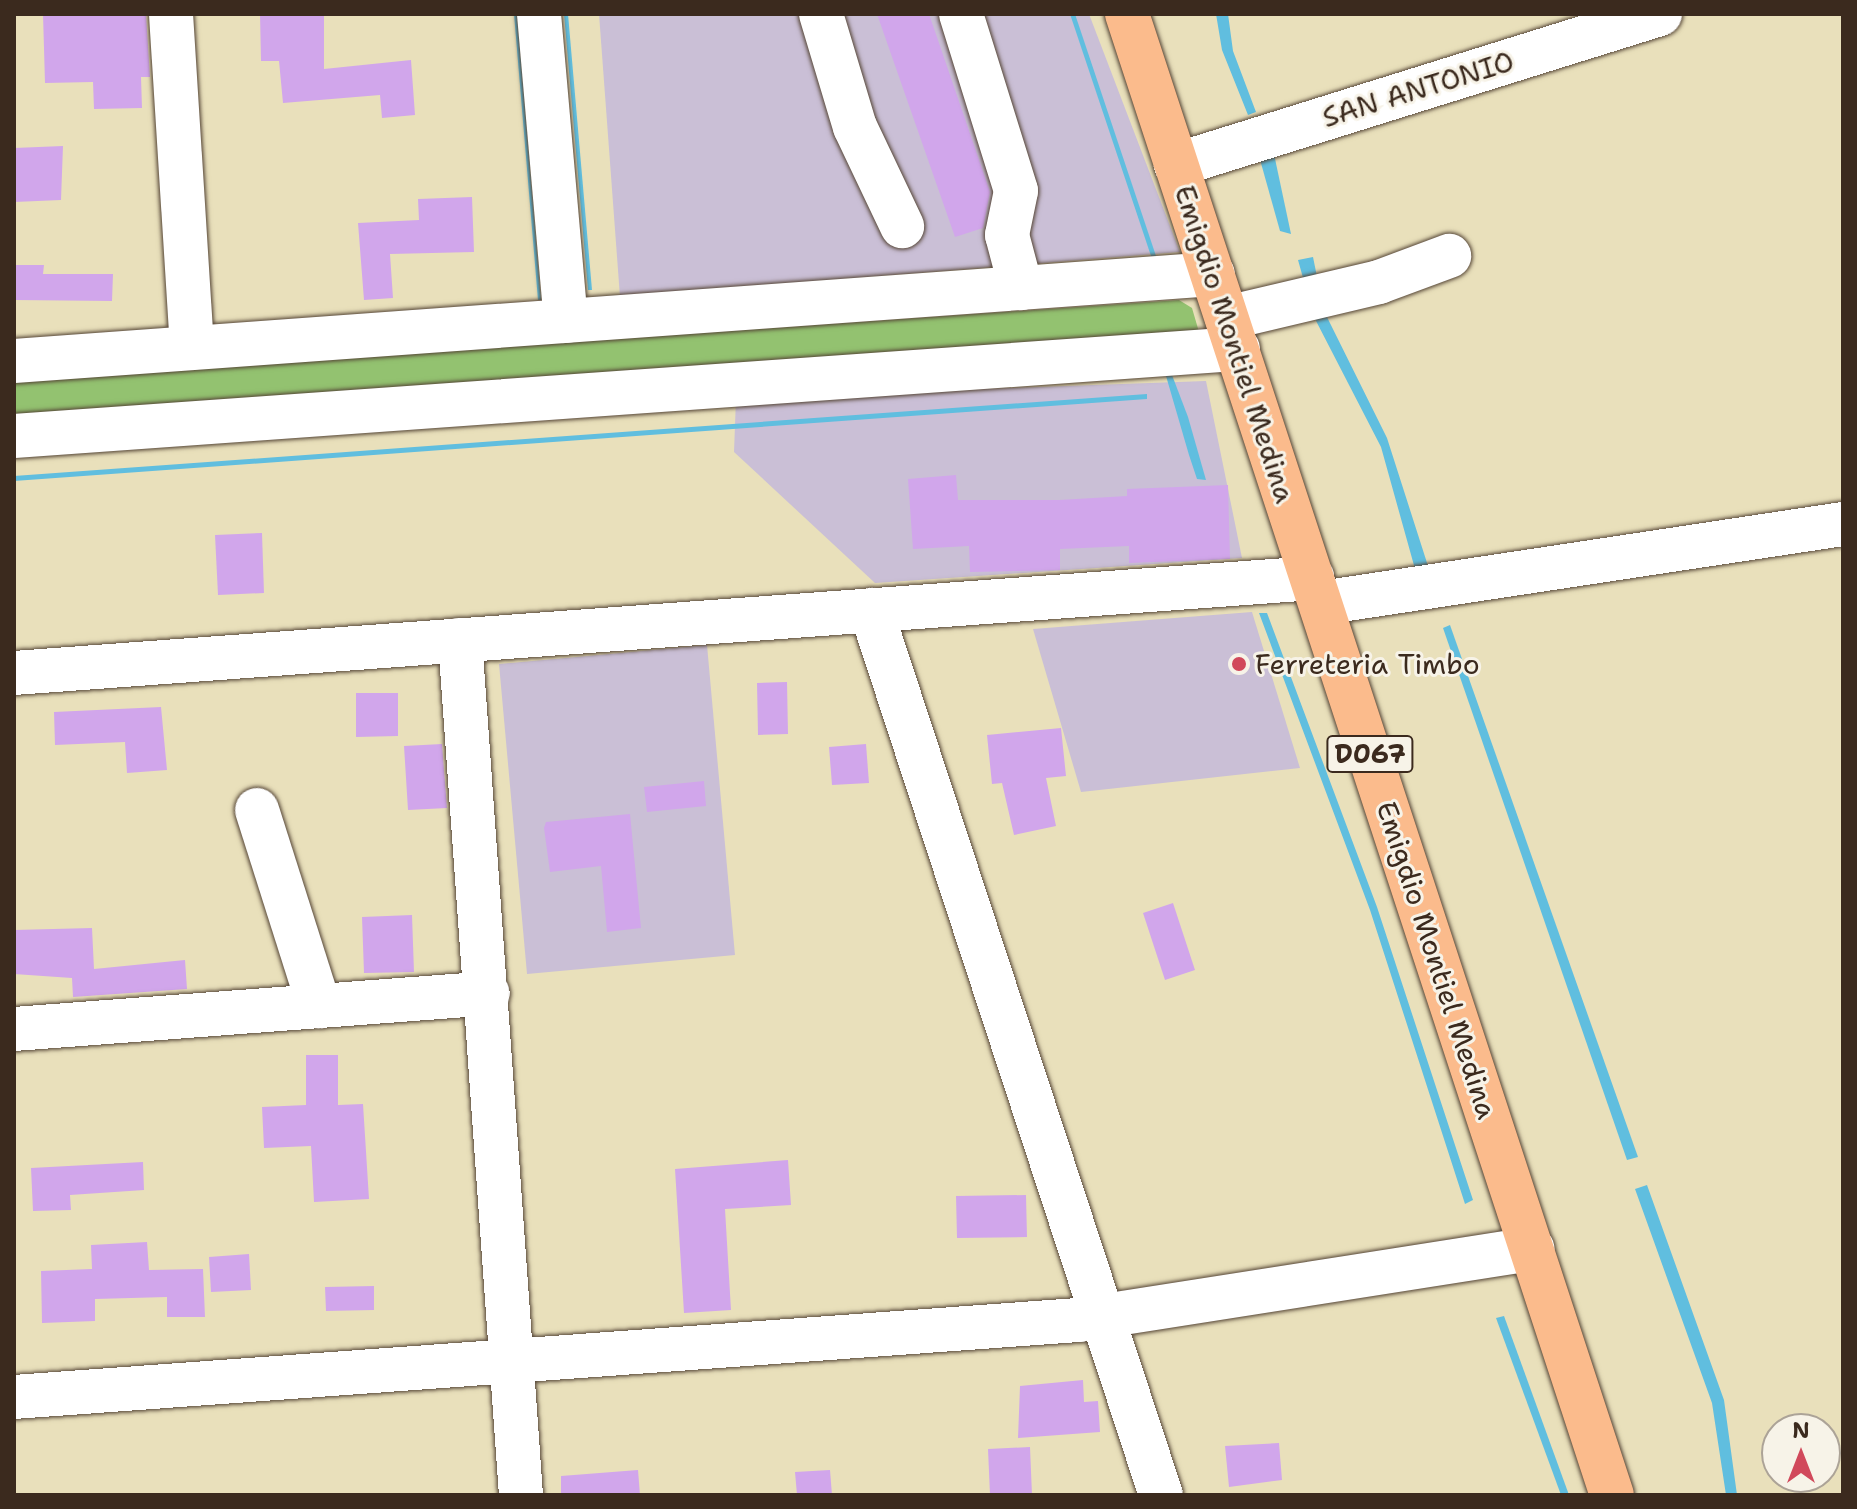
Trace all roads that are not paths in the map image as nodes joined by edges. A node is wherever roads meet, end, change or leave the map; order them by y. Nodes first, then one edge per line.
1 (171, 14) edge
2 (539, 14) edge
3 (821, 14) edge
4 (961, 14) edge
5 (1127, 14) edge
6 (1660, 14) edge
7 (1176, 165) junction
8 (902, 226) dead end
9 (1449, 256) dead end
10 (1213, 274) junction
11 (1021, 288) junction
12 (566, 321) junction
13 (1232, 334) junction
14 (192, 347) junction
15 (14, 361) edge
16 (14, 436) edge
17 (1843, 524) edge
18 (1317, 591) junction
19 (871, 610) junction
20 (460, 640) junction
21 (14, 673) edge
22 (257, 810) dead end
23 (488, 993) junction
24 (319, 1006) junction
25 (14, 1029) edge
26 (1532, 1249) junction
27 (1103, 1318) junction
28 (512, 1361) junction
29 (14, 1397) edge
30 (521, 1495) edge
31 (1161, 1495) edge
32 (1612, 1495) edge

1 - 14 street
2 - 12 street
3 - 8 street
4 - 11 street
5 - 7 main road, Emigdio Montiel Medina / D067
6 - 7 street, SAN ANTONIO
7 - 10 main road, Emigdio Montiel Medina / D067
9 - 13 street
10 - 11 street
10 - 13 main road, Emigdio Montiel Medina / D067
11 - 12 street
12 - 14 street
13 - 16 street
13 - 18 main road, Emigdio Montiel Medina / D067
14 - 15 street
17 - 18 street
18 - 19 street
18 - 26 main road, Emigdio Montiel Medina / D067
19 - 20 street
19 - 27 street
20 - 21 street
20 - 23 street
22 - 24 street
23 - 24 street
23 - 28 street
24 - 25 street
26 - 27 street
26 - 32 main road, Emigdio Montiel Medina / D067
27 - 28 street
27 - 31 street
28 - 29 street
28 - 30 street

